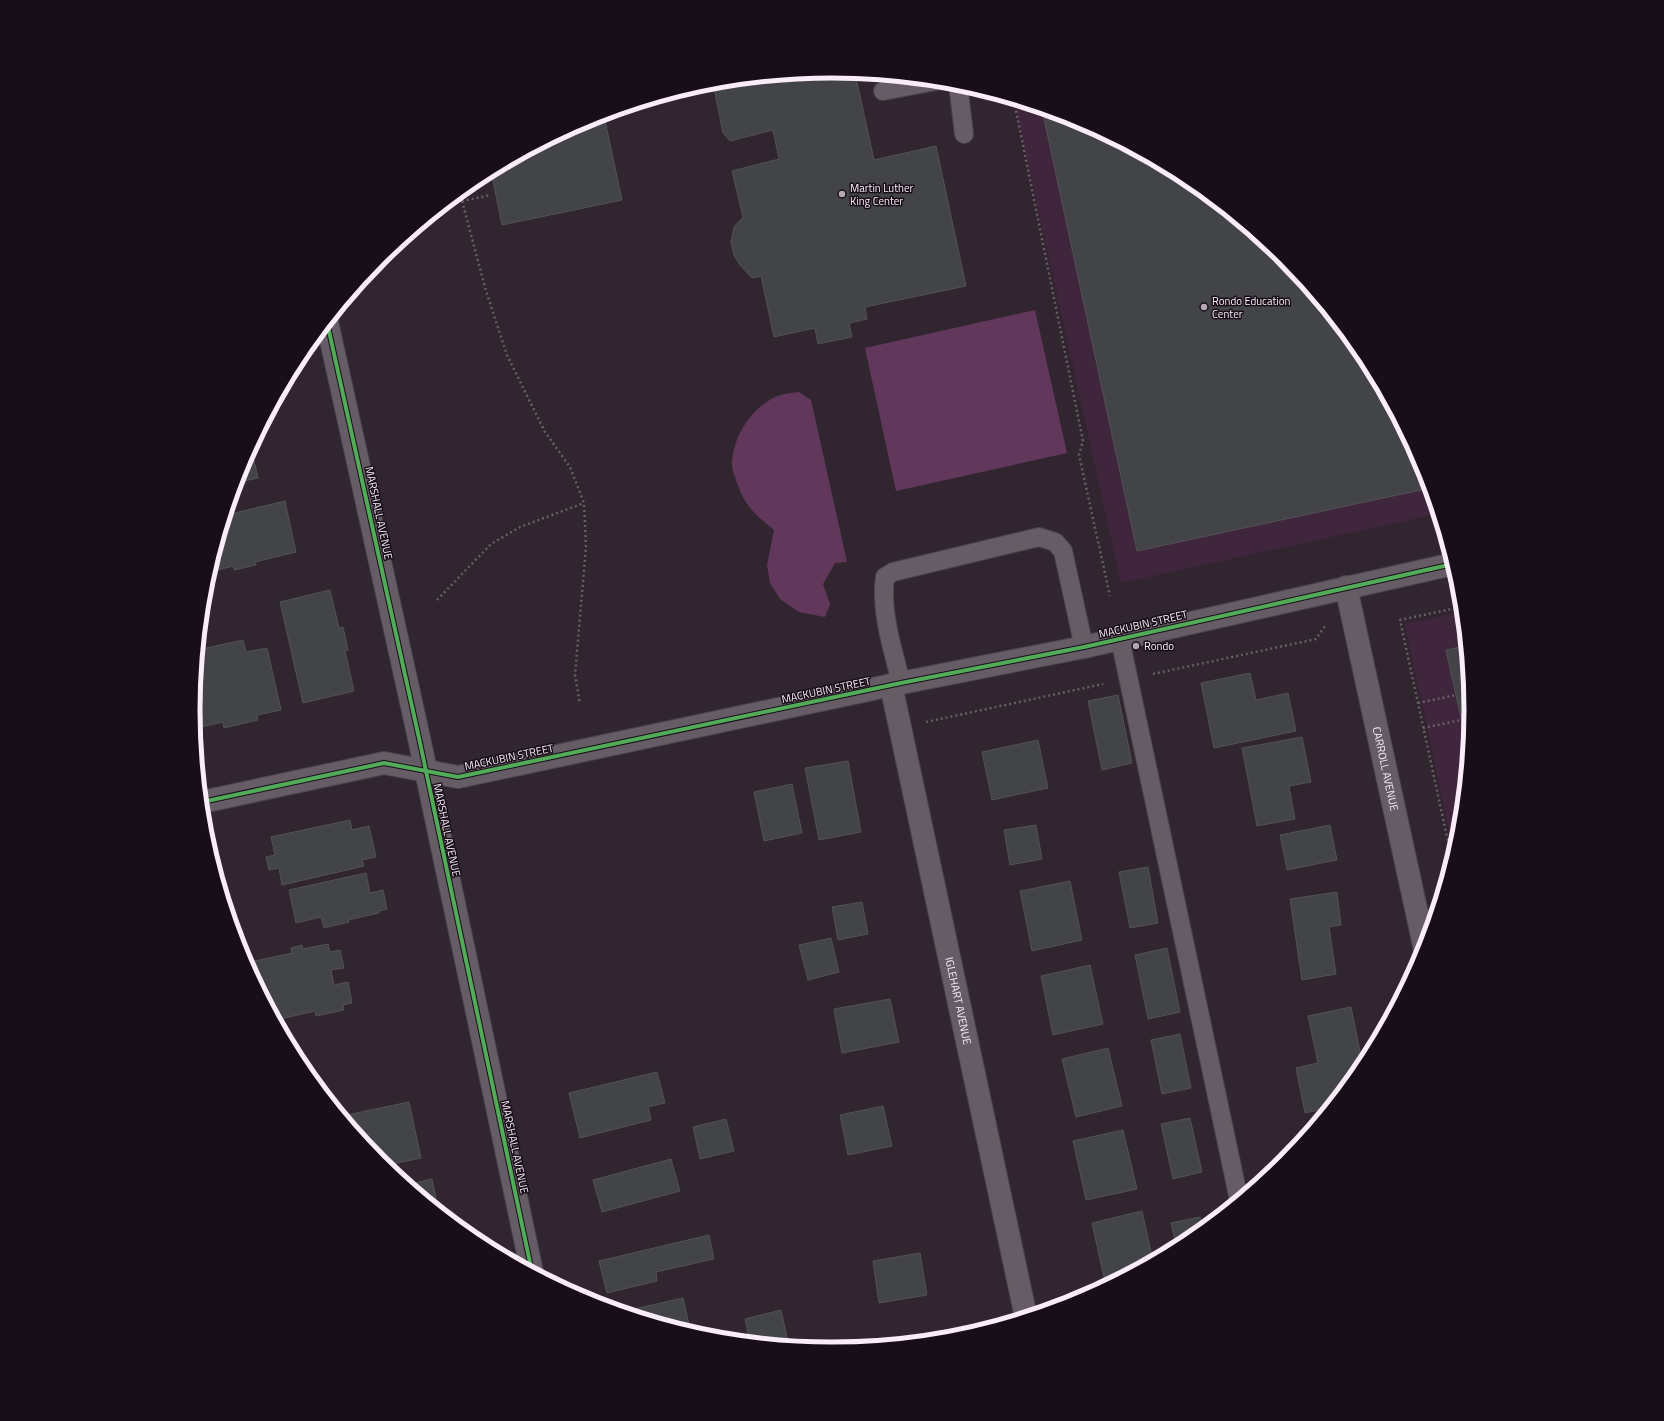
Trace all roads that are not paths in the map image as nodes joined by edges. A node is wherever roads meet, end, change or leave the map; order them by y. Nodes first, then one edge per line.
1 (920, 84) edge
2 (883, 91) dead end
3 (959, 91) edge
4 (964, 134) dead end
5 (328, 328) edge
6 (1447, 565) edge
7 (1346, 587) junction
8 (1120, 639) junction
9 (1084, 647) junction
10 (896, 684) junction
11 (426, 770) junction
12 (206, 801) edge
13 (1422, 939) edge
14 (1238, 1195) edge
15 (531, 1266) edge
16 (1025, 1312) edge

1 - 2 lane
3 - 4 lane
5 - 11 street, MARSHALL AVENUE
6 - 7 street, MACKUBIN STREET
7 - 8 street, MACKUBIN STREET
7 - 13 street, CARROLL AVENUE
8 - 9 street, MACKUBIN STREET
8 - 14 lane
9 - 10 street, MACKUBIN STREET
9 - 10 lane
10 - 11 street, MACKUBIN STREET
10 - 16 street, IGLEHART AVENUE
11 - 12 street, MACKUBIN STREET
11 - 15 street, MARSHALL AVENUE

